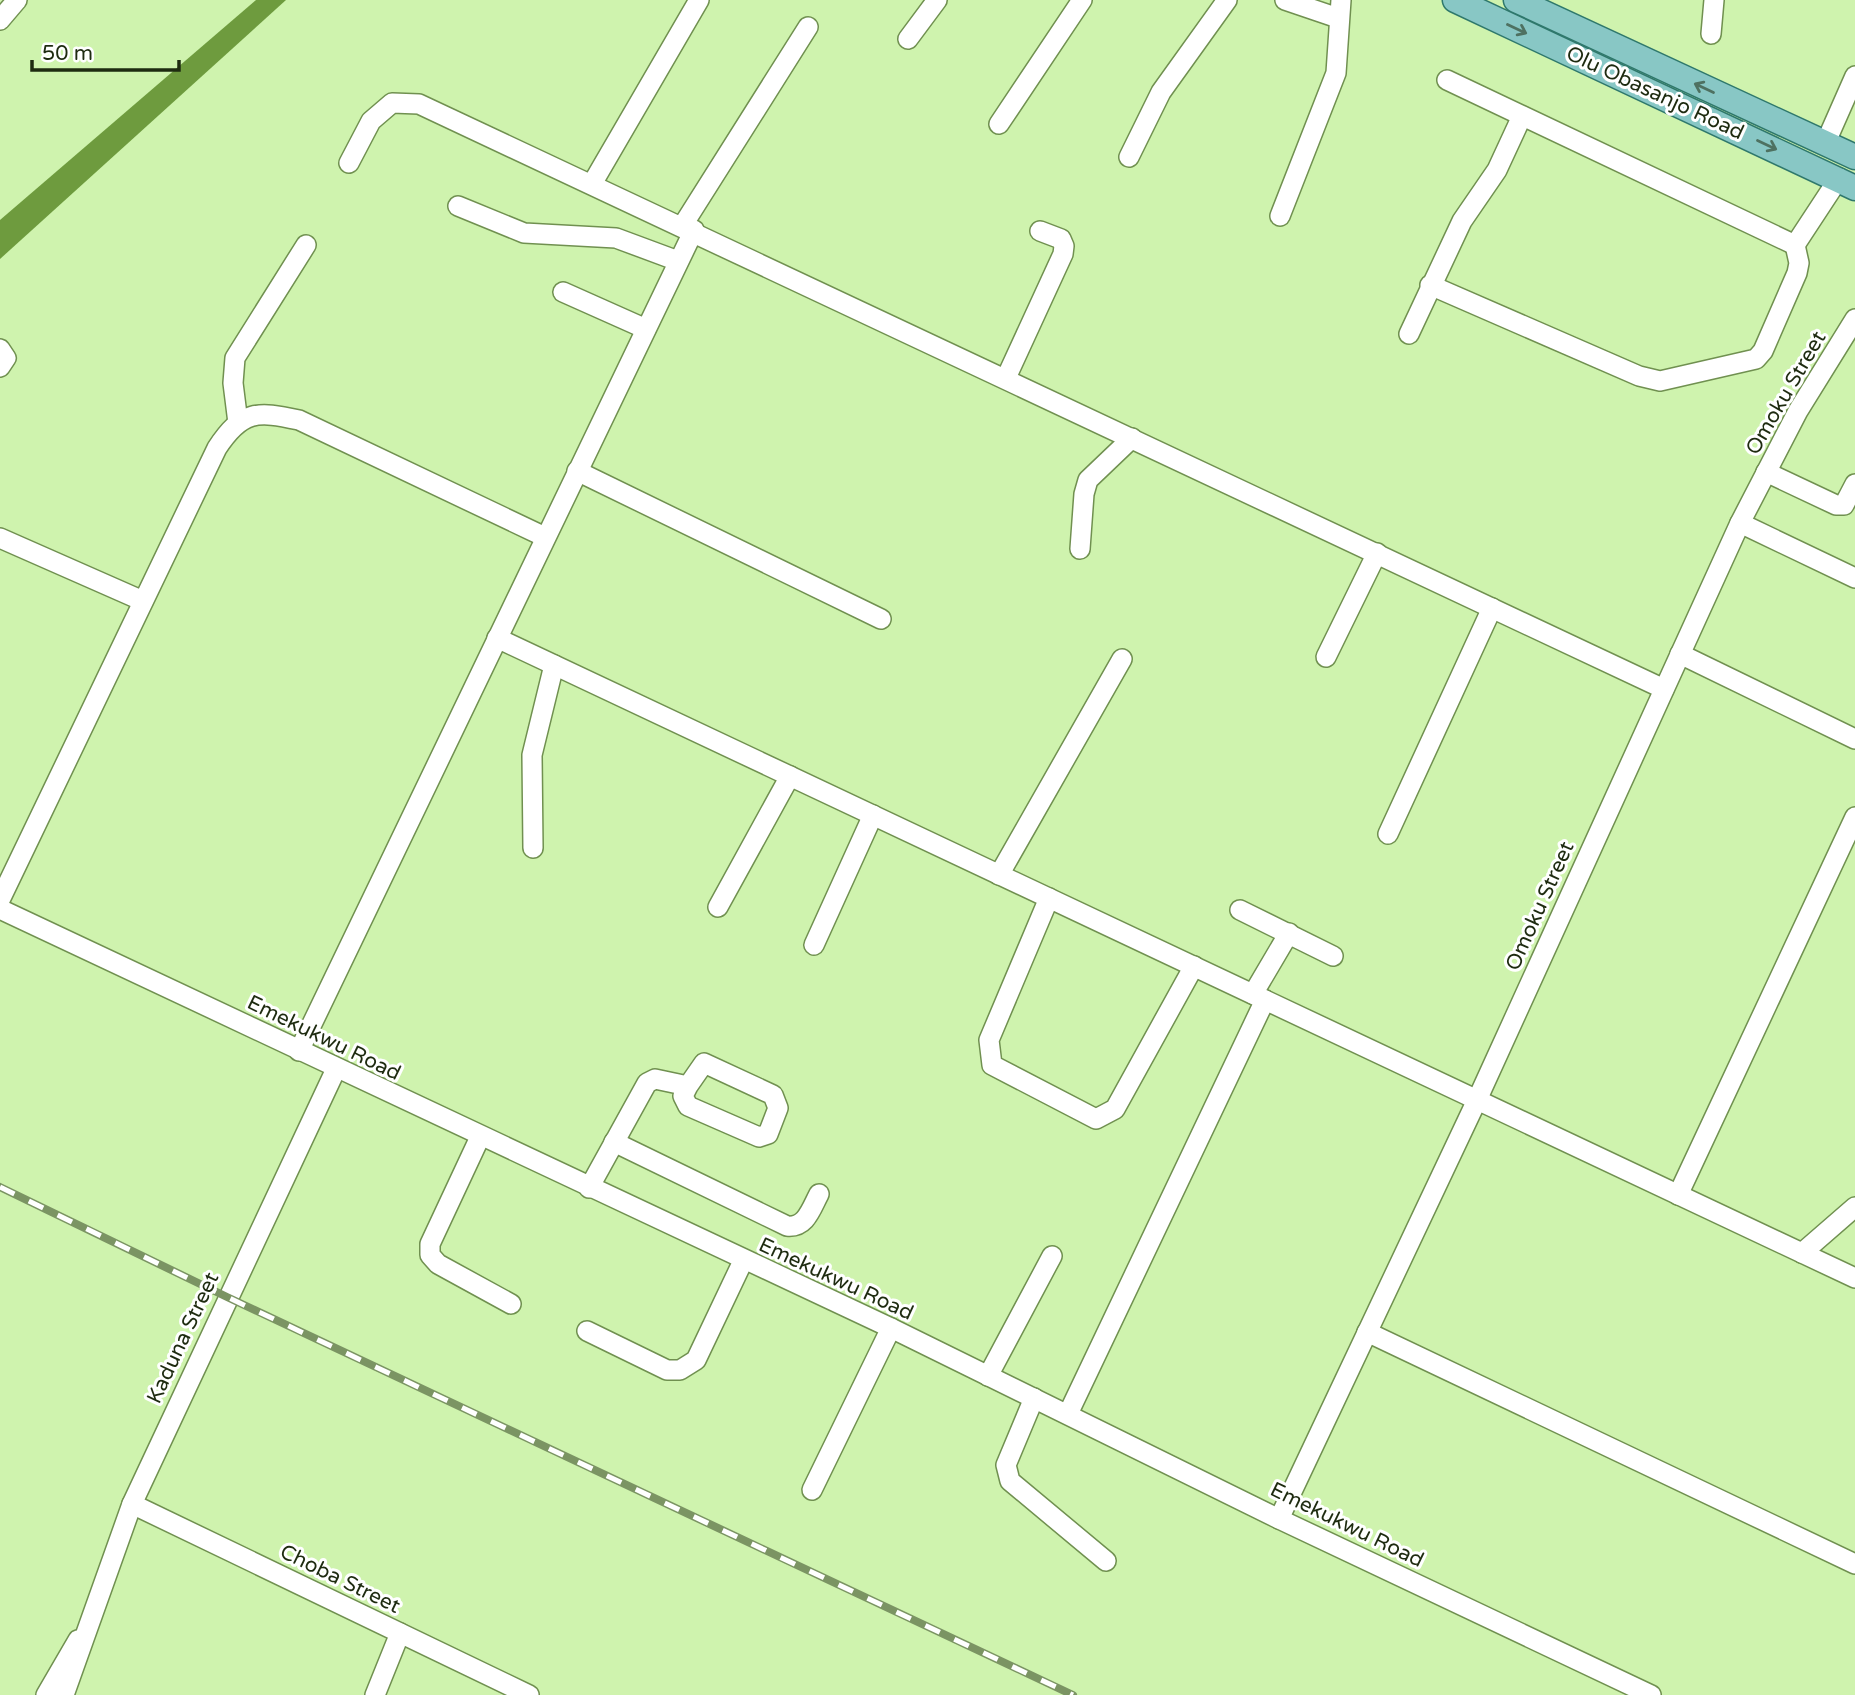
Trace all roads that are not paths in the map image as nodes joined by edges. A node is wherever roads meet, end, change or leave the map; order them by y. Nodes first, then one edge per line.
1 (17, 0) edge
2 (699, 0) edge
3 (937, 0) edge
4 (1082, 0) edge
5 (1227, 0) edge
6 (1285, 0) edge
7 (1455, 0) edge
8 (1516, 0) edge
9 (1714, 0) edge
10 (1339, 9) edge
11 (0, 20) edge
12 (808, 27) dead end
13 (1711, 34) dead end
14 (908, 39) dead end
15 (1855, 76) edge
16 (1447, 80) dead end
17 (1522, 116) junction
18 (999, 124) dead end
19 (1825, 144) junction
20 (1129, 157) dead end
21 (1855, 157) edge
22 (349, 163) dead end
23 (1847, 183) edge
24 (592, 184) junction
25 (458, 206) dead end
26 (1280, 216) dead end
27 (688, 228) junction
28 (1040, 231) dead end
29 (306, 245) dead end
30 (1795, 245) junction
31 (678, 261) junction
32 (1430, 285) junction
33 (563, 292) dead end
34 (1855, 318) edge
35 (646, 329) junction
36 (1409, 334) dead end
37 (0, 349) edge
38 (0, 367) edge
39 (1006, 378) junction
40 (237, 423) junction
41 (1132, 438) junction
42 (577, 471) junction
43 (1766, 472) junction
44 (1855, 484) edge
45 (1740, 523) junction
46 (545, 537) junction
47 (0, 538) edge
48 (1080, 549) dead end
49 (1377, 553) junction
50 (1855, 578) edge
51 (143, 601) junction
52 (1492, 608) junction
53 (881, 619) dead end
54 (497, 638) junction
55 (1680, 654) junction
56 (1326, 657) dead end
57 (1122, 659) dead end
58 (554, 665) junction
59 (1664, 689) junction
60 (1855, 739) edge
61 (790, 776) junction
62 (873, 815) junction
63 (1855, 817) edge
64 (1388, 834) dead end
65 (533, 848) dead end
66 (999, 875) junction
67 (1049, 898) junction
68 (0, 900) edge
69 (718, 907) dead end
70 (0, 909) edge
71 (1240, 910) dead end
72 (1289, 933) junction
73 (814, 945) dead end
74 (1333, 956) dead end
75 (1194, 966) junction
76 (1259, 997) junction
77 (299, 1051) junction
78 (336, 1069) junction
79 (688, 1086) junction
80 (1477, 1100) junction
81 (480, 1137) junction
82 (614, 1142) junction
83 (589, 1188) junction
84 (819, 1194) dead end
85 (1678, 1195) junction
86 (1855, 1207) edge
87 (1802, 1253) junction
88 (1052, 1256) dead end
89 (743, 1261) junction
90 (1855, 1279) edge
91 (511, 1304) dead end
92 (891, 1328) junction
93 (587, 1331) dead end
94 (1367, 1332) junction
95 (988, 1376) junction
96 (1034, 1398) junction
97 (1068, 1414) junction
98 (812, 1490) dead end
99 (132, 1504) junction
100 (1279, 1519) junction
101 (1106, 1561) dead end
102 (1855, 1564) edge
103 (86, 1631) junction
104 (400, 1633) junction
105 (46, 1695) edge
106 (64, 1695) edge
107 (375, 1695) edge
108 (529, 1695) edge
109 (1651, 1695) edge

1 - 11 street
2 - 24 street
3 - 14 street
4 - 18 street
5 - 20 street
6 - 10 street
7 -> 23 main road, Olu Obasanjo Road
19 -> 8 main road, Olu Obasanjo Road
9 - 13 street
10 - 26 street
12 - 27 street
15 - 19 street
16 - 17 street
17 - 30 street
17 - 32 street
19 - 21 main road, Olu Obasanjo Road
22 - 24 street
23 - 30 street
24 - 27 street
25 - 31 street
27 - 31 street
27 - 39 street
28 - 39 street
29 - 40 street
30 - 32 street
31 - 35 street
32 - 36 street
33 - 35 street
34 - 43 street, Omoku Street
35 - 42 street
37 - 38 street
39 - 41 street
40 - 46 street
40 - 51 street
41 - 48 street
41 - 49 street
42 - 46 street
42 - 53 street
43 - 44 street
43 - 45 street, Omoku Street
45 - 50 street
45 - 55 street, Omoku Street
46 - 54 street
47 - 51 street
49 - 52 street
49 - 56 street
51 - 68 street
52 - 59 street
52 - 64 street
54 - 58 street
54 - 77 street
55 - 59 street, Omoku Street
55 - 60 street
57 - 66 street
58 - 61 street
58 - 65 street
59 - 80 street, Omoku Street
61 - 62 street
61 - 69 street
62 - 66 street
62 - 73 street
63 - 85 street
66 - 67 street
67 - 75 street
67 - 75 street
70 - 77 street, Emekukwu Road
71 - 72 street
72 - 74 street
72 - 76 street
75 - 76 street
76 - 80 street
76 - 97 street
77 - 78 street, Emekukwu Road
78 - 81 street, Emekukwu Road
78 - 99 street, Kaduna Street
79 - 79 street
79 - 82 street
80 - 85 street
80 - 94 street, Omoku Street
81 - 83 street, Emekukwu Road
81 - 91 street
82 - 83 street
82 - 84 street
83 - 89 street, Emekukwu Road
85 - 87 street
86 - 87 street
87 - 90 street
88 - 95 street
89 - 92 street, Emekukwu Road
89 - 93 street
92 - 95 street, Emekukwu Road
92 - 98 street
94 - 100 street, Omoku Street
94 - 102 street
95 - 96 street, Emekukwu Road
96 - 97 street, Emekukwu Road
96 - 101 street
97 - 100 street, Emekukwu Road
99 - 103 street, Kaduna Street
99 - 104 street, Choba Street
100 - 109 street, Emekukwu Road
103 - 105 street, Kaduna Street
103 - 106 street, Kaduna Street
104 - 107 street
104 - 108 street, Choba Street

